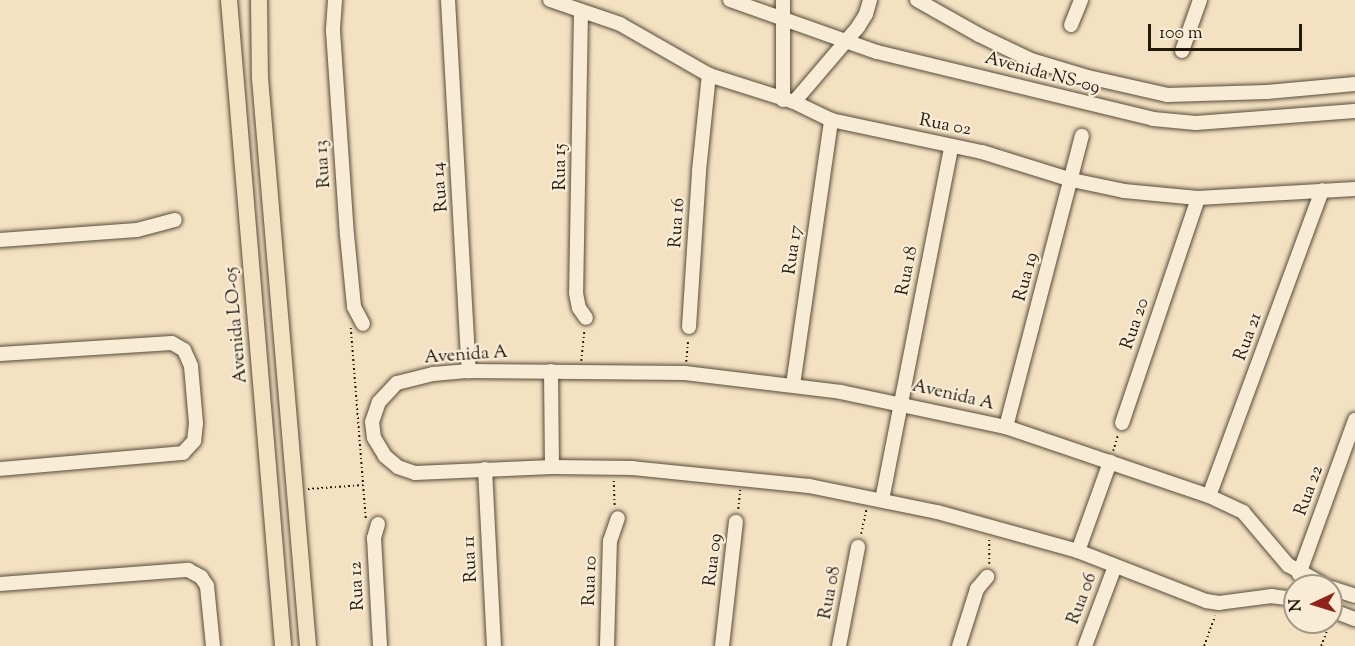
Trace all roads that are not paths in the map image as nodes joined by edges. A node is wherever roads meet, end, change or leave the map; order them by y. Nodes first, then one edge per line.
1 (229, 0) edge
2 (259, 0) edge
3 (336, 0) edge
4 (448, 0) edge
5 (550, 0) edge
6 (730, 0) edge
7 (783, 0) edge
8 (870, 0) edge
9 (917, 0) edge
10 (1081, 0) edge
11 (1200, 0) edge
12 (581, 12) junction
13 (782, 18) junction
14 (1071, 25) dead end
15 (846, 40) junction
16 (1182, 51) dead end
17 (709, 75) junction
18 (1355, 84) edge
19 (788, 101) junction
20 (1355, 111) edge
21 (831, 120) junction
22 (1082, 136) dead end
23 (951, 147) junction
24 (1072, 180) junction
25 (1355, 189) edge
26 (1322, 190) junction
27 (1198, 198) junction
28 (175, 220) dead end
29 (0, 240) edge
30 (586, 318) road end
31 (363, 324) dead end
32 (689, 327) road end
33 (0, 354) edge
34 (469, 371) junction
35 (551, 371) junction
36 (793, 385) junction
37 (900, 402) junction
38 (1355, 420) edge
39 (1122, 423) road end
40 (1006, 427) junction
41 (1110, 462) junction
42 (552, 467) junction
43 (0, 469) edge
44 (485, 470) junction
45 (1209, 496) junction
46 (875, 498) junction
47 (618, 518) road end
48 (736, 522) road end
49 (377, 527) road end
50 (858, 547) road end
51 (1078, 551) junction
52 (1115, 566) junction
53 (1299, 574) joint
54 (987, 577) road end
55 (0, 584) edge
56 (1283, 597) edge
57 (213, 646) edge
58 (283, 646) edge
59 (308, 646) edge
60 (380, 646) edge
61 (494, 646) edge
62 (607, 646) edge
63 (722, 646) edge
64 (839, 646) edge
65 (959, 646) edge
66 (1085, 646) edge

1 - 58 main road, Avenida LO-05
2 - 59 main road
3 - 31 street, Rua 13
4 - 34 street, Rua 14
5 - 12 street, Rua 02
6 - 13 street, Avenida NS-09
7 - 13 street
8 - 15 street
9 - 18 street, Avenida NS-09
10 - 14 street
11 - 16 street
12 - 17 street, Rua 02
12 - 30 street, Rua 15
13 - 15 street, Avenida NS-09
13 - 19 street
15 - 19 street
15 - 20 street, Avenida NS-09
17 - 19 street, Rua 02
17 - 32 street, Rua 16
19 - 21 street, Rua 02
21 - 23 street, Rua 02
21 - 36 street, Rua 17
22 - 24 street, Rua 19
23 - 24 street, Rua 02
23 - 37 street, Rua 18
24 - 27 street, Rua 02
24 - 40 street, Rua 19
25 - 26 street, Rua 02
26 - 27 street, Rua 02
26 - 45 street, Rua 21
27 - 39 street, Rua 20
28 - 29 street
33 - 43 street
34 - 35 street, Avenida A
34 - 44 street, Avenida A
35 - 36 street, Avenida A
35 - 42 street
36 - 37 street, Avenida A
37 - 40 street, Avenida A
37 - 46 street, Rua 18
38 - 53 street, Rua 22
40 - 41 street, Avenida A
41 - 45 street, Avenida A
41 - 51 street
42 - 44 street, Avenida A
42 - 46 street, Avenida A
44 - 61 street, Rua 11
45 - 53 street, Avenida A
46 - 51 street, Avenida A
47 - 62 street, Rua 10
48 - 63 street, Rua 09
49 - 60 street, Rua 12
50 - 64 street, Rua 08
51 - 52 street, Avenida A
52 - 56 street, Avenida A
52 - 66 street, Rua 06
54 - 65 street
55 - 57 street

